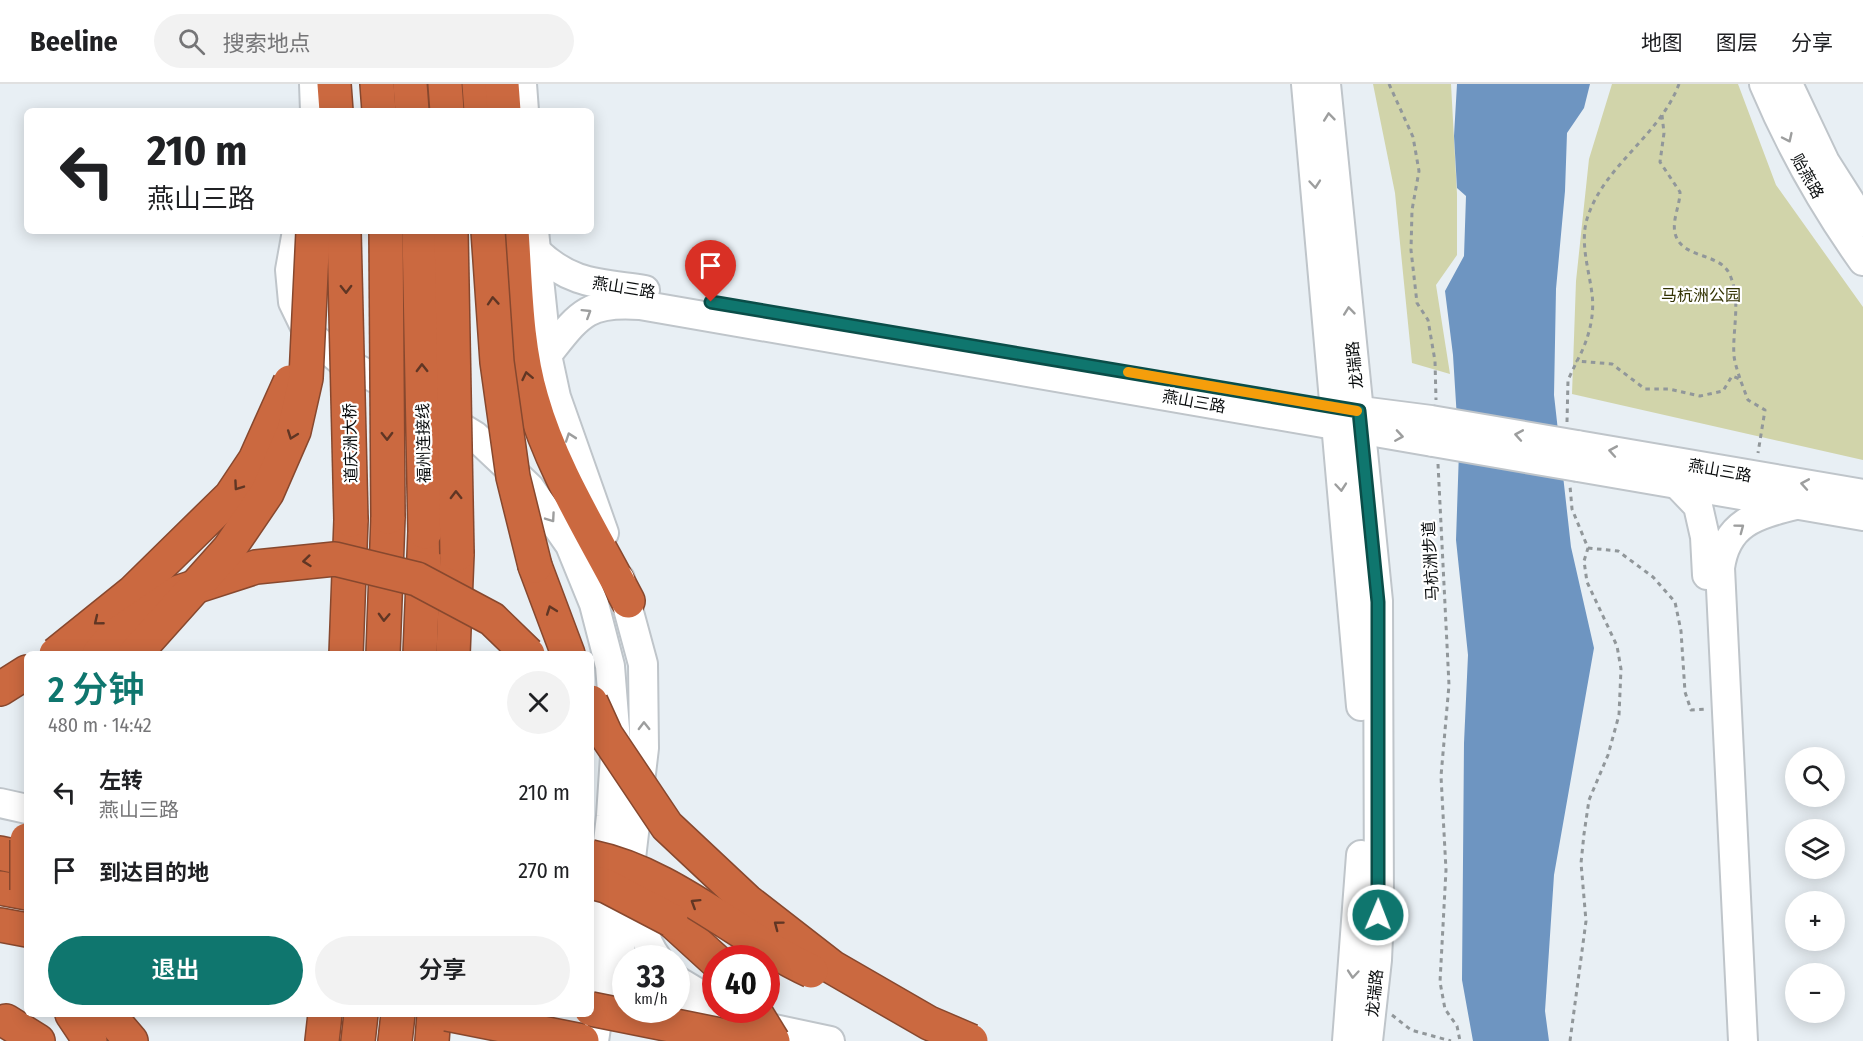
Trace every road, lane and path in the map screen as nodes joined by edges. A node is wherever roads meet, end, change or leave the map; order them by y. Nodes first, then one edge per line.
1 (314, 84) edge
2 (334, 84) edge
3 (377, 84) edge
4 (410, 84) edge
5 (445, 84) edge
6 (479, 84) edge
7 (502, 84) edge
8 (522, 84) edge
9 (1306, 84) edge
10 (1326, 84) edge
11 (1389, 84) edge
12 (1679, 84) edge
13 (1764, 84) edge
14 (1788, 84) edge
15 (315, 108) edge
16 (336, 108) edge
17 (379, 108) edge
18 (412, 108) edge
19 (447, 108) edge
20 (481, 108) edge
21 (504, 108) edge
22 (524, 108) edge
23 (1662, 115) junction
24 (1863, 222) edge
25 (296, 234) edge
26 (313, 234) edge
27 (344, 234) edge
28 (386, 234) edge
29 (419, 234) edge
30 (451, 234) edge
31 (488, 234) edge
32 (527, 238) edge
33 (1863, 261) edge
34 (309, 295) junction
35 (547, 354) junction
36 (1577, 361) junction
37 (1740, 379) junction
38 (1347, 419) junction
39 (1435, 431) junction
40 (1573, 454) junction
41 (1755, 476) junction
42 (1677, 484) junction
43 (1863, 494) edge
44 (1796, 505) junction
45 (1863, 516) edge
46 (1588, 548) junction
47 (628, 601) junction
48 (60, 651) edge
49 (101, 651) edge
50 (138, 651) edge
51 (346, 651) edge
52 (383, 651) edge
53 (420, 651) edge
54 (453, 651) edge
55 (525, 651) edge
56 (567, 651) edge
57 (24, 674) edge
58 (0, 689) edge
59 (1714, 708) junction
60 (594, 709) edge
61 (594, 745) edge
62 (0, 802) edge
63 (24, 808) edge
64 (625, 835) edge
65 (0, 853) edge
66 (24, 858) edge
67 (594, 883) edge
68 (594, 885) edge
69 (0, 888) edge
70 (24, 892) edge
71 (0, 925) edge
72 (24, 929) edge
73 (648, 945) edge
74 (702, 948) edge
75 (602, 994) edge
76 (1374, 1002) junction
77 (690, 1012) edge
78 (74, 1017) edge
79 (111, 1017) edge
80 (325, 1017) edge
81 (361, 1017) edge
82 (398, 1017) edge
83 (434, 1017) edge
84 (462, 1017) edge
85 (482, 1017) edge
86 (754, 1023) edge
87 (769, 1023) edge
88 (12, 1027) edge
89 (785, 1037) edge
90 (38, 1041) edge
91 (90, 1041) edge
92 (131, 1041) edge
93 (322, 1041) edge
94 (358, 1041) edge
95 (395, 1041) edge
96 (432, 1041) edge
97 (477, 1041) edge
98 (582, 1041) edge
99 (594, 1041) edge
100 (750, 1041) edge
101 (830, 1041) edge
102 (971, 1041) edge
103 (989, 1041) edge
104 (1347, 1041) edge
105 (1368, 1041) edge
106 (1451, 1041) edge
107 (1460, 1041) edge
108 (1570, 1041) edge
109 (1732, 1041) edge
110 (1743, 1041) edge

1 - 15 highway
2 - 16 highway
3 - 17 highway
4 - 18 highway
5 - 19 highway
6 - 20 highway
7 - 21 highway
8 - 22 street
9 -> 38 street, 龙瑞路
38 -> 10 street, 龙瑞路
11 - 39 path, 马杭洲步道
12 - 23 path
13 -> 33 street, 贻燕路
14 - 24 street, 贻燕路
23 - 36 path
23 - 37 path
25 -> 64 street
26 - 34 highway, bridge
27 -> 51 highway, 道庆洲大桥, bridge
28 -> 52 highway, bridge
53 -> 29 highway, 福州连接线, bridge
54 -> 30 highway, bridge
56 -> 31 highway, bridge
32 - 35 street
32 - 38 street, 燕山三路
47 -> 32 highway
34 -> 48 highway, bridge
34 -> 50 highway, bridge
35 -> 38 street, 燕山三路
47 -> 35 street
36 - 37 path
36 - 40 path
37 - 41 path
38 - 39 street, 燕山三路
38 - 76 street, 龙瑞路
38 -> 104 street, 龙瑞路
39 - 40 street, 燕山三路, bridge
39 - 107 path, 马杭洲步道
41 -> 40 street, 燕山三路
40 - 42 street, 燕山三路
40 - 46 path
43 -> 41 street, 燕山三路
42 - 44 street, 燕山三路
42 - 59 street
44 - 45 street, 燕山三路
110 -> 44 street
46 - 59 path
46 - 108 path
64 -> 47 street
55 -> 49 highway, bridge
57 - 58 highway
59 - 109 street
60 - 64 highway, bridge
61 - 64 highway, bridge
62 - 63 street
64 - 68 street
64 - 73 street
64 - 75 street
102 -> 64 highway, bridge
103 -> 64 highway, bridge
65 - 66 highway
67 - 74 highway, bridge
69 - 70 highway
71 - 72 highway
75 - 99 street
75 - 100 highway, bridge
76 - 105 street, 龙瑞路
76 - 106 path
77 - 89 street
78 - 91 highway
79 - 92 highway
80 - 93 highway
81 - 94 highway
82 - 95 highway
83 - 96 highway
84 - 98 highway, bridge
85 - 97 street
86 - 89 street
87 - 89 highway, bridge
88 - 90 highway
89 - 101 street

